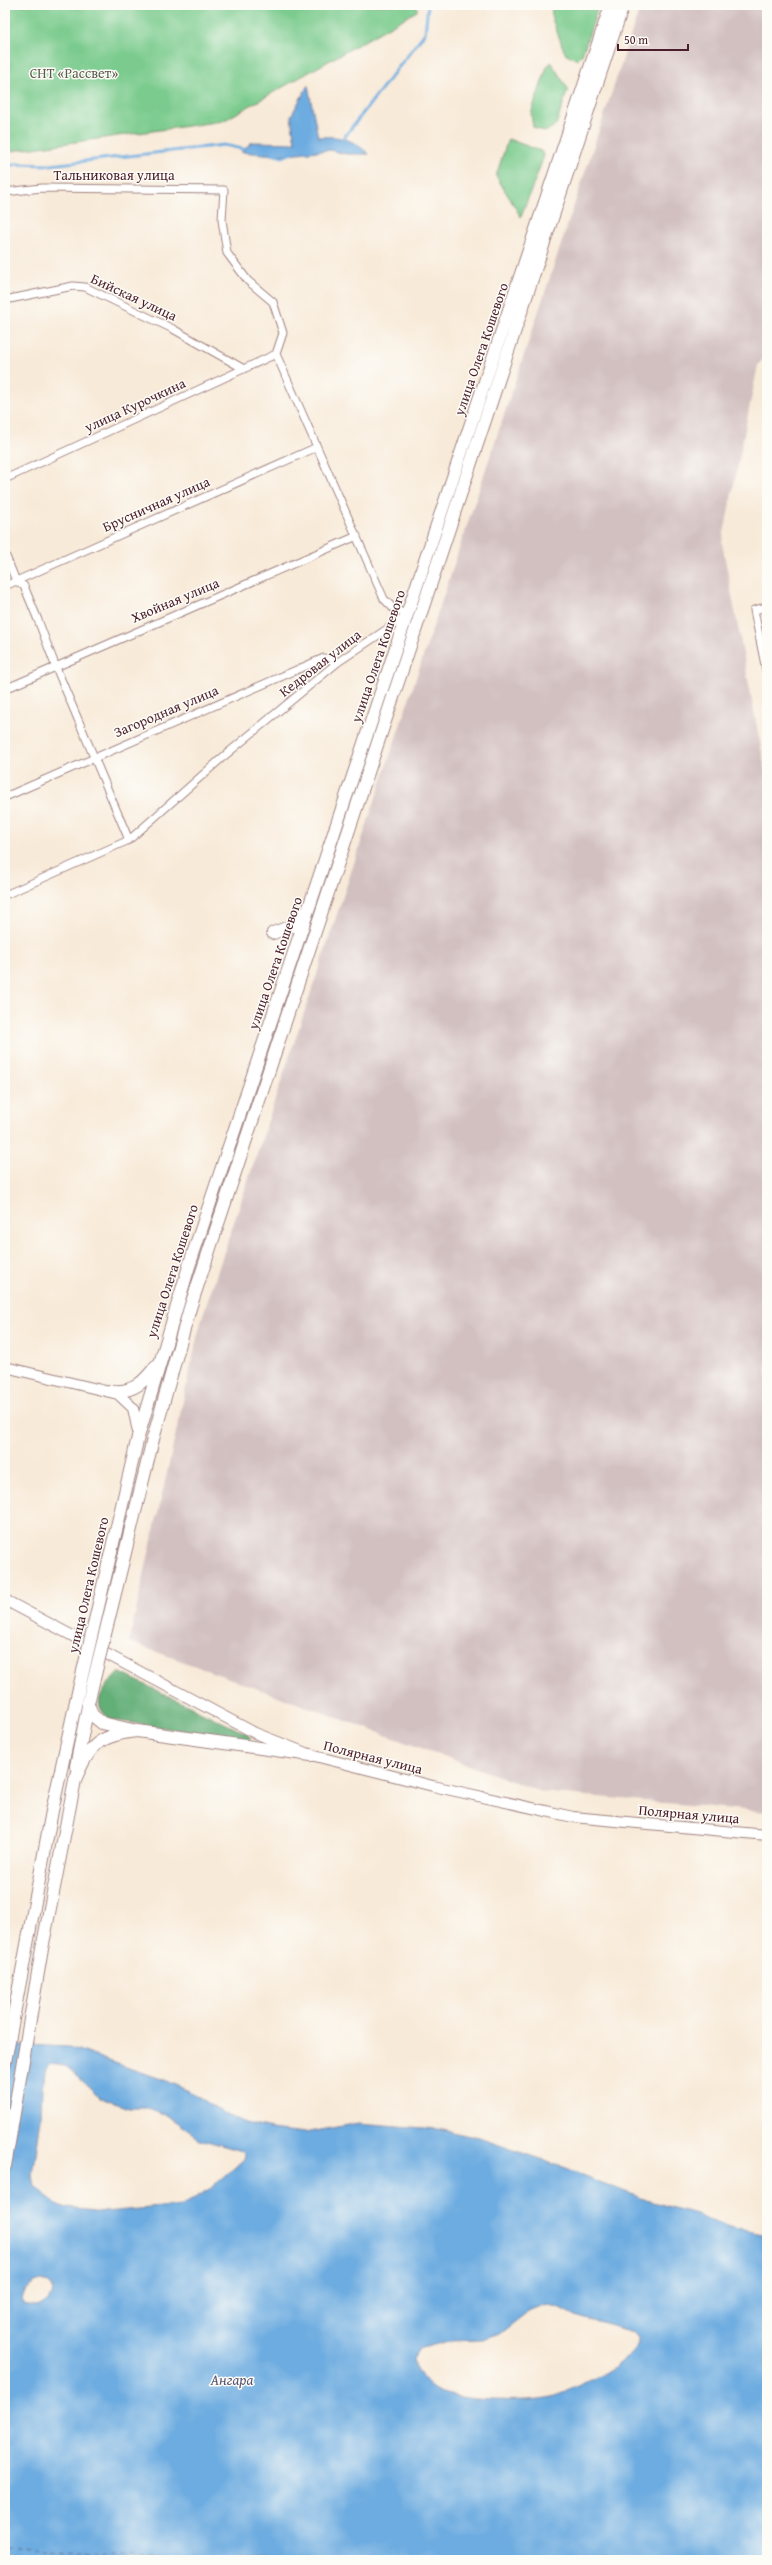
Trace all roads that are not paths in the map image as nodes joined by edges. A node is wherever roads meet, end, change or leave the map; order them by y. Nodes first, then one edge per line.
1 (611, 5) edge
2 (623, 5) edge
3 (587, 98) junction
4 (5, 192) edge
5 (5, 300) edge
6 (276, 354) junction
7 (244, 369) junction
8 (317, 446) junction
9 (5, 479) edge
10 (357, 536) junction
11 (5, 554) edge
12 (16, 581) junction
13 (5, 586) edge
14 (767, 607) edge
15 (408, 615) junction
16 (338, 662) junction
17 (55, 665) junction
18 (767, 676) edge
19 (5, 689) edge
20 (92, 757) junction
21 (5, 797) edge
22 (130, 840) junction
23 (5, 895) edge
24 (313, 897) junction
25 (274, 933) dead end
26 (160, 1360) junction
27 (5, 1367) edge
28 (112, 1391) junction
29 (138, 1437) junction
30 (5, 1600) edge
31 (88, 1703) junction
32 (137, 1731) junction
33 (311, 1755) junction
34 (67, 1812) junction
35 (767, 1835) edge
36 (5, 2062) edge
37 (5, 2166) edge

1 - 3 main road, улица Олега Кошевого
2 - 3 main road, улица Олега Кошевого
3 - 15 main road, улица Олега Кошевого
3 - 31 main road, улица Олега Кошевого, bridge
4 - 6 street, Тальниковая улица
5 - 7 street, Бийская улица
6 - 7 street, улица Курочкина
6 - 8 street
7 - 9 street, улица Курочкина
8 - 10 street
8 - 12 street, Брусничная улица
10 - 15 street
10 - 17 street, Хвойная улица
11 - 12 street
12 - 13 street, Брусничная улица
12 - 17 street
14 - 18 street
15 - 16 street, Кедровая улица
15 - 24 main road, улица Олега Кошевого
16 - 20 street, Загородная улица
16 - 22 street, Кедровая улица
17 - 19 street, Хвойная улица
17 - 20 street
20 - 21 street, Загородная улица
20 - 22 street
22 - 23 street, Кедровая улица
24 - 25 main road
24 - 26 main road, улица Олега Кошевого
26 - 28 main road
26 - 29 main road, улица Олега Кошевого
27 - 28 main road
28 - 29 main road
29 - 36 main road, улица Олега Кошевого, bridge
30 - 33 main road, Полярная улица
31 - 32 main road
31 - 34 main road, улица Олега Кошевого
32 - 33 main road
32 - 34 main road
33 - 35 main road, Полярная улица
34 - 37 main road

